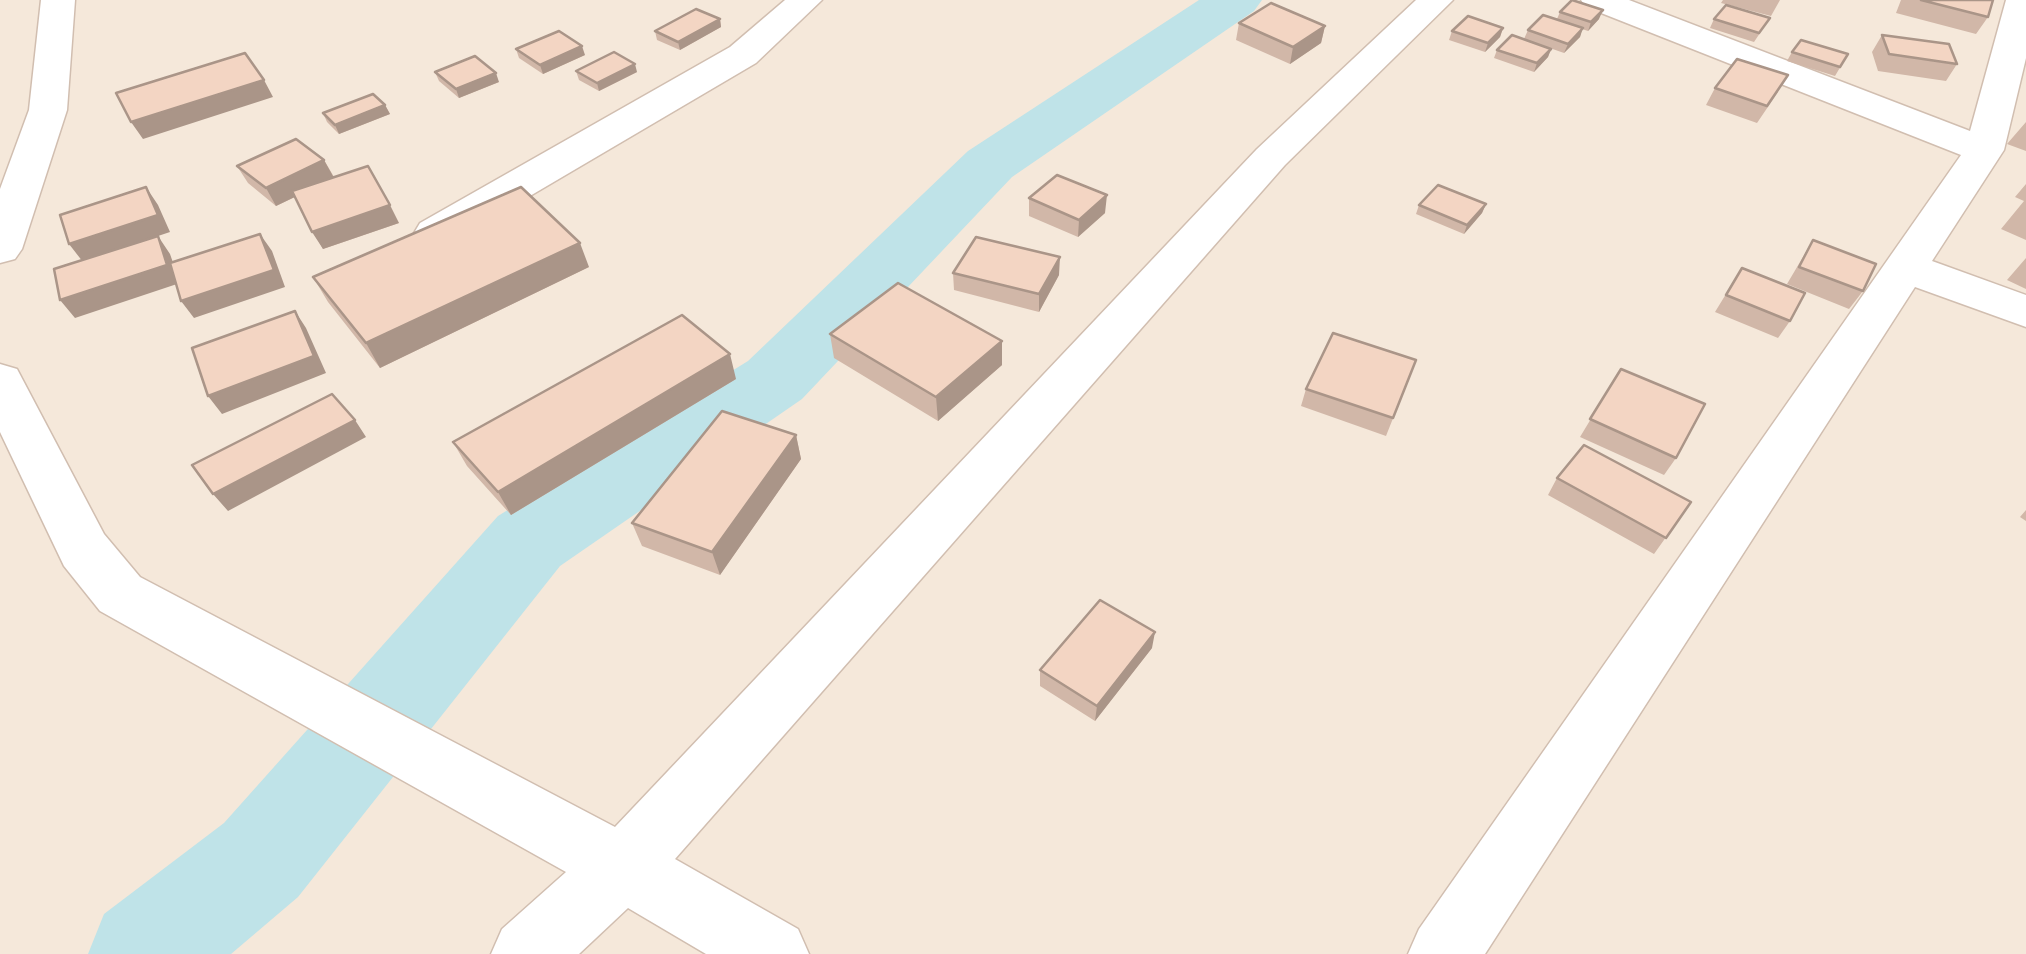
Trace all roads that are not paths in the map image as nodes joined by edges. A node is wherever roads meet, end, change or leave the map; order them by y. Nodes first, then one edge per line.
1 (58, 0) edge
2 (805, 0) edge
3 (1436, 0) edge
4 (1598, 0) edge
5 (2022, 0) edge
6 (1984, 150) junction
7 (0, 250) edge
8 (401, 252) edge
9 (1905, 267) junction
10 (2026, 312) edge
11 (0, 381) edge
12 (623, 867) junction
13 (528, 954) edge
14 (773, 954) edge
15 (1444, 954) edge

1 - 7 street
2 - 8 street
3 - 12 street
4 - 6 street
5 - 6 street
6 - 9 street
9 - 10 street
9 - 15 street
11 - 12 street
12 - 13 street
12 - 14 street

